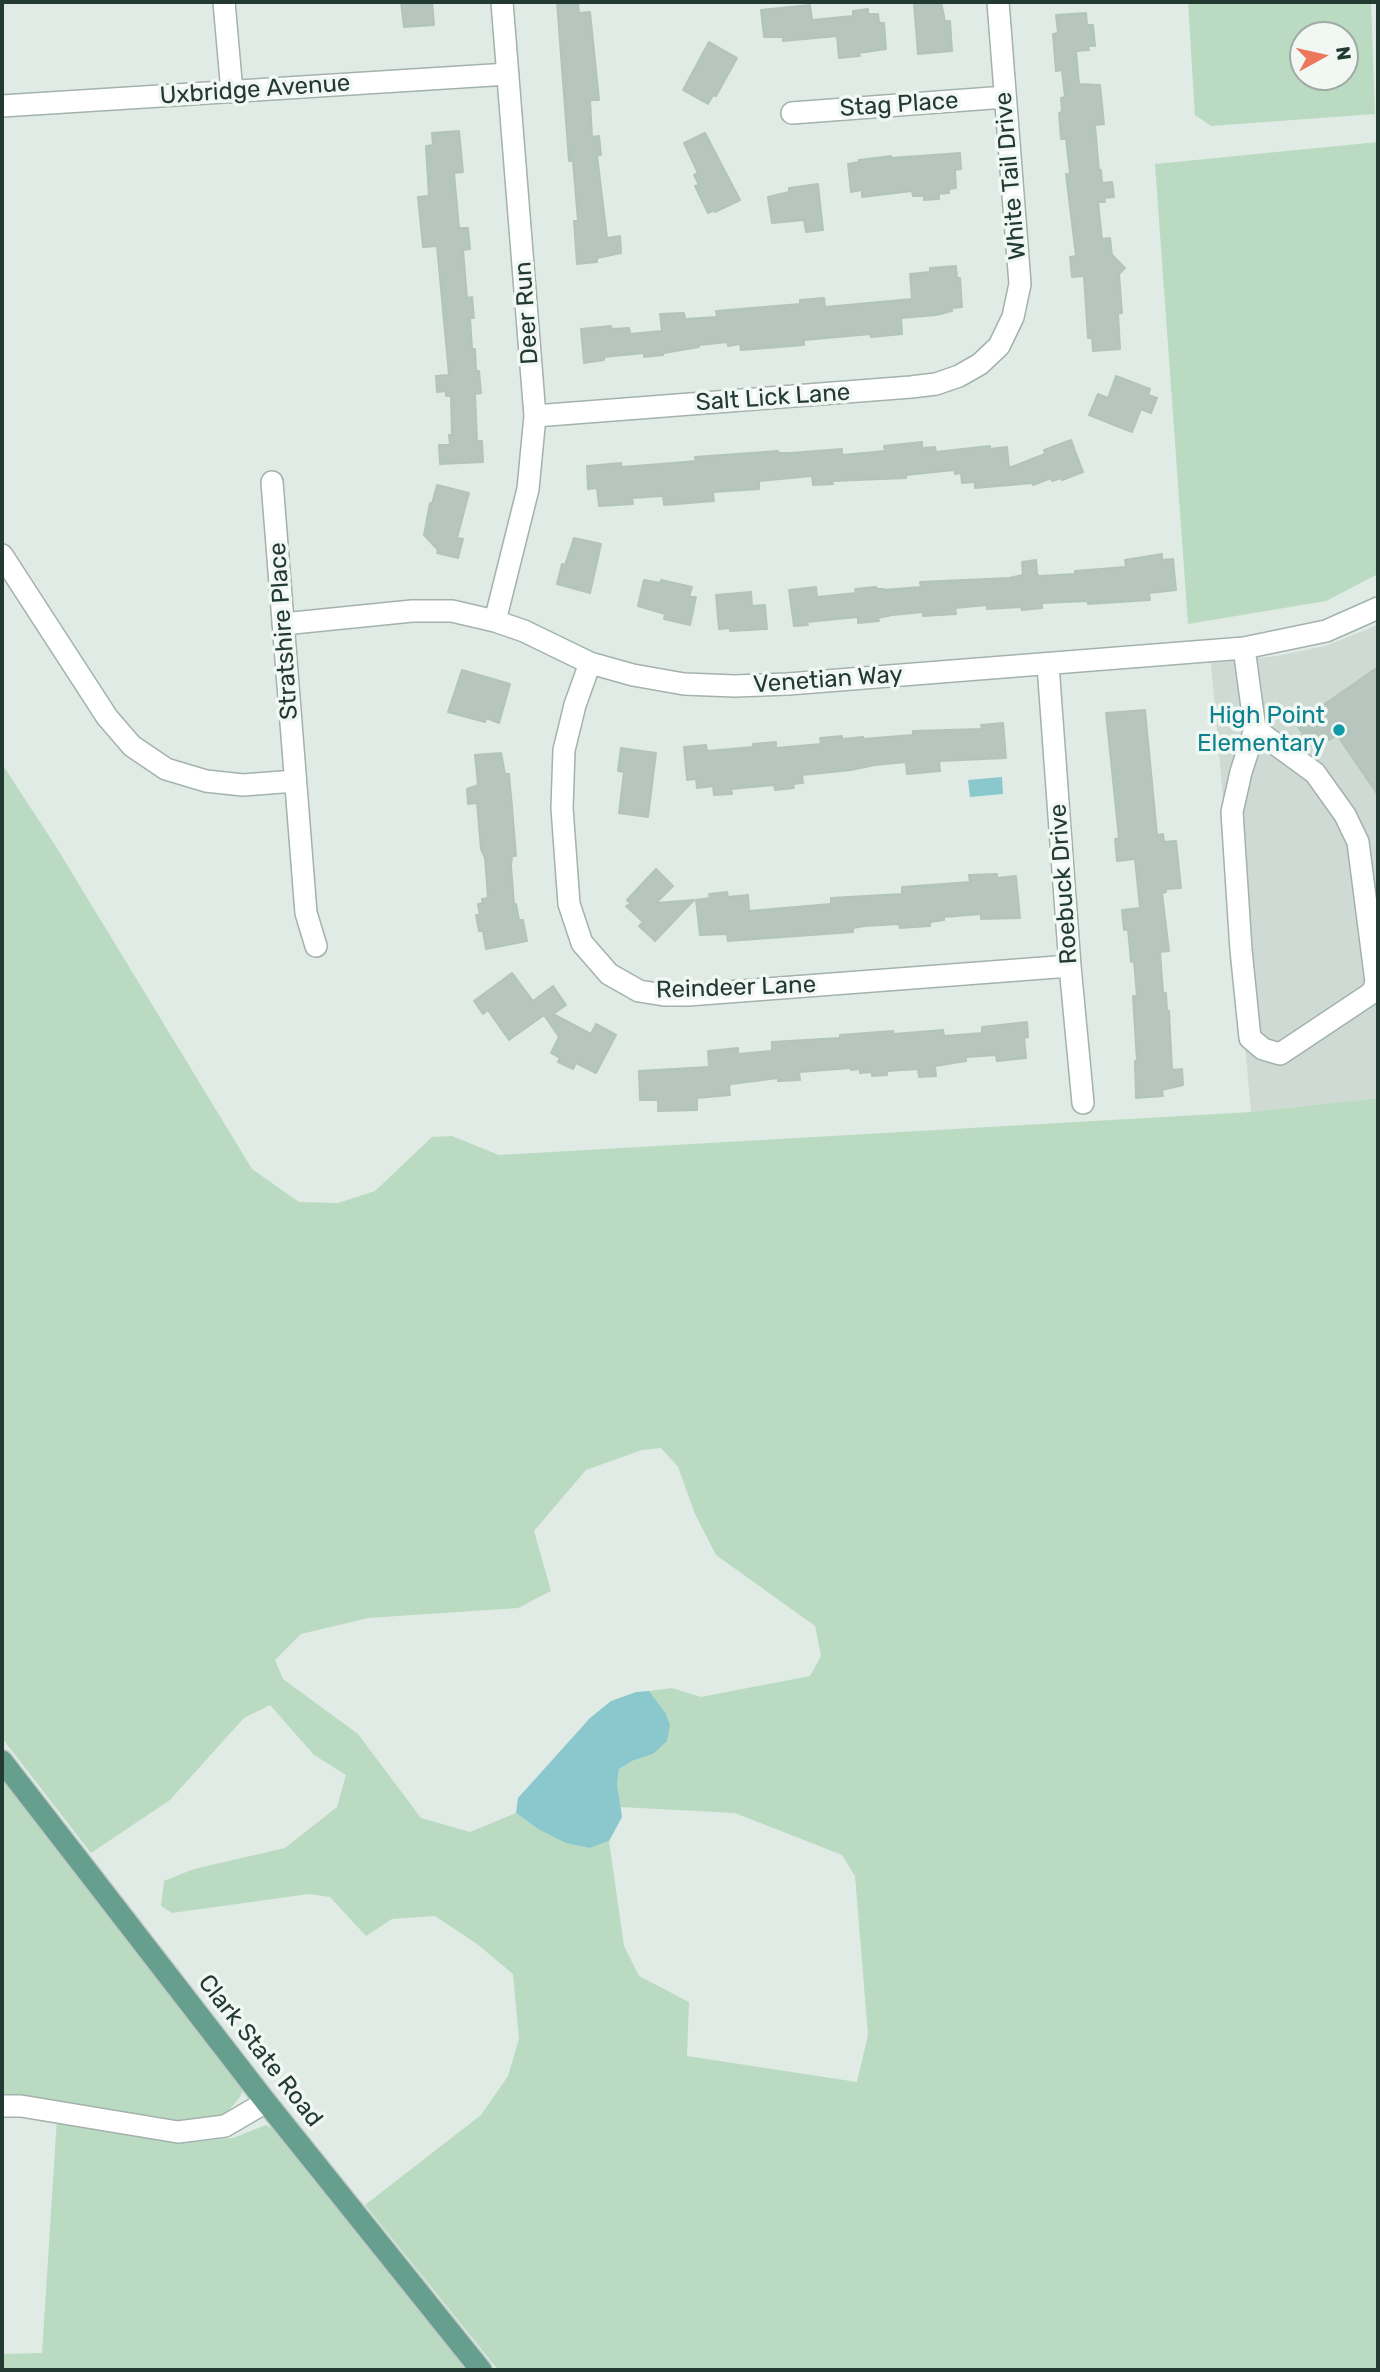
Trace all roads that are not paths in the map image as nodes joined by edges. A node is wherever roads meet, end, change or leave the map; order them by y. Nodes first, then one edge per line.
1 (224, 2) edge
2 (502, 2) edge
3 (998, 2) edge
4 (508, 74) junction
5 (232, 92) junction
6 (1005, 97) junction
7 (2, 106) edge
8 (792, 113) dead end
9 (999, 346) joint
10 (535, 416) junction
11 (272, 482) dead end
12 (2, 555) edge
13 (1375, 615) edge
14 (495, 621) junction
15 (283, 624) junction
16 (1244, 648) junction
17 (590, 663) junction
18 (1048, 664) junction
19 (1255, 729) junction
20 (295, 781) junction
21 (316, 946) dead end
22 (1070, 965) junction
23 (1083, 1103) dead end
24 (2, 1761) edge
25 (266, 2102) junction
26 (2, 2106) edge
27 (481, 2370) edge

1 - 5 street
2 - 4 street, Deer Run
3 - 6 street, White Tail Drive
4 - 5 street, Uxbridge Avenue
4 - 10 street, Deer Run
5 - 7 street, Uxbridge Avenue
6 - 8 street, Stag Place
6 - 9 street, White Tail Drive
9 - 10 street, Salt Lick Lane
10 - 14 street, Deer Run
11 - 15 street, Stratshire Place
12 - 20 street
13 - 16 street, Venetian Way
14 - 15 street, Venetian Way
14 - 17 street, Venetian Way
15 - 20 street, Stratshire Place
16 - 18 street, Venetian Way
16 - 19 street
17 - 18 street, Venetian Way
17 - 22 street, Reindeer Lane
18 - 22 street, Roebuck Drive
19 - 19 street
20 - 21 street, Stratshire Place
22 - 23 street, Roebuck Drive
24 - 25 main road, Clark State Road
25 - 26 street
25 - 27 main road, Clark State Road

